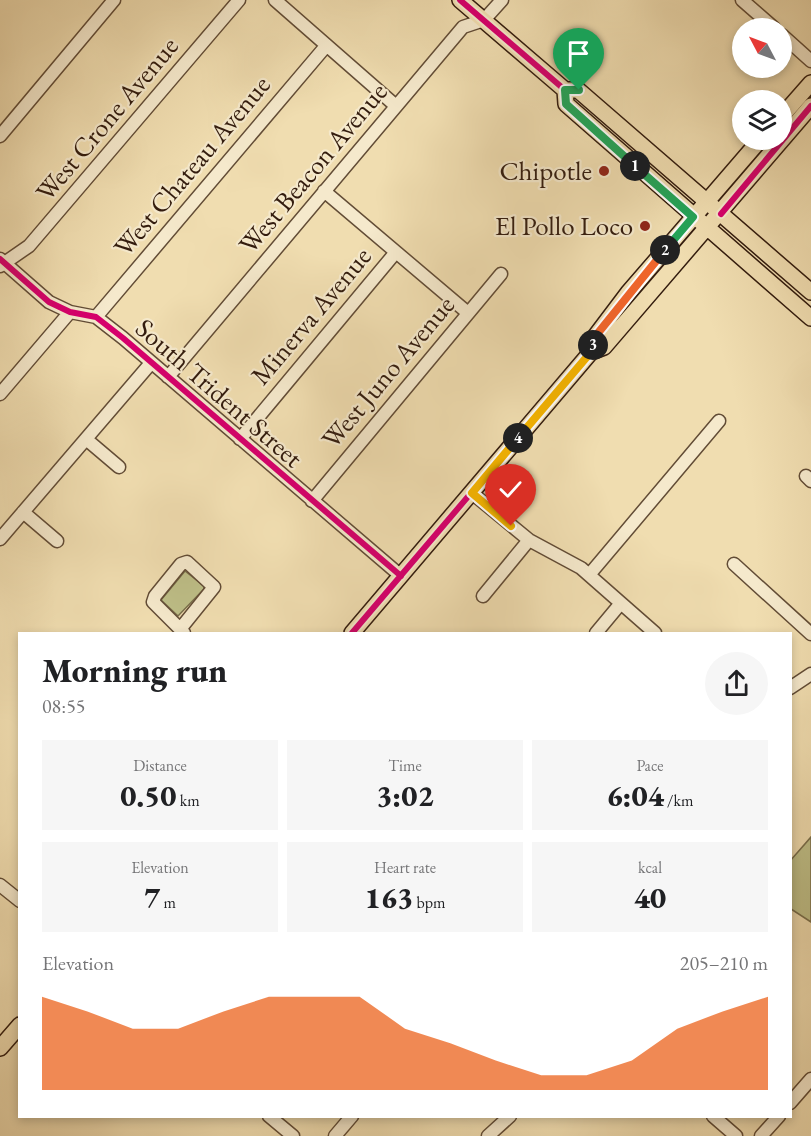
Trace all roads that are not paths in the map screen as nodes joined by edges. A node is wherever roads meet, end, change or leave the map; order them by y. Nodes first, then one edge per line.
1 (114, 0) edge
2 (221, 0) edge
3 (275, 0) edge
4 (460, 0) edge
5 (501, 0) edge
6 (742, 0) edge
7 (235, 5) edge
8 (763, 18) edge
9 (484, 20) junction
10 (792, 44) edge
11 (326, 46) junction
12 (811, 61) edge
13 (811, 83) edge
14 (565, 90) junction
15 (792, 105) edge
16 (396, 106) junction
17 (811, 106) edge
18 (0, 136) edge
19 (751, 150) edge
20 (324, 191) junction
21 (706, 202) junction
22 (721, 214) junction
23 (693, 217) junction
24 (707, 229) junction
25 (396, 252) junction
26 (2, 263) edge
27 (501, 274) dead end
28 (811, 292) edge
29 (70, 312) junction
30 (468, 313) junction
31 (96, 317) junction
32 (811, 318) edge
33 (591, 352) junction
34 (151, 363) junction
35 (168, 377) junction
36 (0, 394) edge
37 (719, 421) dead end
38 (86, 439) junction
39 (240, 439) junction
40 (118, 467) dead end
41 (472, 493) junction
42 (312, 501) junction
43 (23, 512) junction
44 (0, 539) edge
45 (529, 540) junction
46 (57, 541) dead end
47 (734, 564) dead end
48 (589, 575) junction
49 (401, 576) junction
50 (483, 596) dead end
51 (621, 603) junction
52 (182, 630) edge
53 (353, 632) edge
54 (597, 632) edge
55 (654, 632) edge
56 (811, 634) edge
57 (811, 674) edge
58 (792, 687) edge
59 (0, 885) edge
60 (18, 900) edge
61 (18, 1027) edge
62 (0, 1048) edge
63 (811, 1079) edge
64 (792, 1101) edge
65 (271, 1118) edge
66 (350, 1118) edge
67 (508, 1118) edge
68 (715, 1118) edge
69 (777, 1118) edge
70 (293, 1136) edge
71 (335, 1136) edge
72 (488, 1136) edge
73 (736, 1136) edge
74 (761, 1136) edge

1 - 18 street
2 - 7 street
3 - 11 street
4 - 9 main road
5 - 9 street, West Beacon Avenue
6 - 8 street
7 - 26 street, West Crone Avenue
9 - 14 main road
9 - 16 street, West Beacon Avenue
10 - 12 street
11 - 16 street
11 - 31 street, West Chateau Avenue
13 - 15 main road
14 - 21 main road
14 - 23 main road
16 - 20 street, West Beacon Avenue
17 - 22 main road
19 - 21 main road
20 - 25 street
20 - 35 street, West Beacon Avenue
21 - 22 main road
21 - 23 main road
22 - 24 main road
22 - 28 main road
23 - 24 main road
23 - 33 main road
24 - 32 main road
24 - 33 main road
25 - 30 street
25 - 39 street, Minerva Avenue
26 - 29 street, South Trident Street
27 - 30 street, West Juno Avenue
29 - 31 street, South Trident Street
29 - 36 street
30 - 42 street, West Juno Avenue
31 - 34 street, South Trident Street
33 - 41 main road
34 - 35 street, South Trident Street
34 - 38 street
35 - 39 street, South Trident Street
37 - 48 street
38 - 40 street
38 - 43 street
39 - 42 street, South Trident Street
41 - 45 street
41 - 49 main road
42 - 49 street, South Trident Street
43 - 44 street
43 - 46 street
45 - 48 street
45 - 50 street
47 - 56 street
48 - 51 street
49 - 53 main road
51 - 54 street
51 - 55 street
52 - 52 street
57 - 58 street
59 - 60 street
61 - 62 main road
63 - 64 street
65 - 70 street
66 - 71 street
67 - 72 street
68 - 73 street
69 - 74 street

